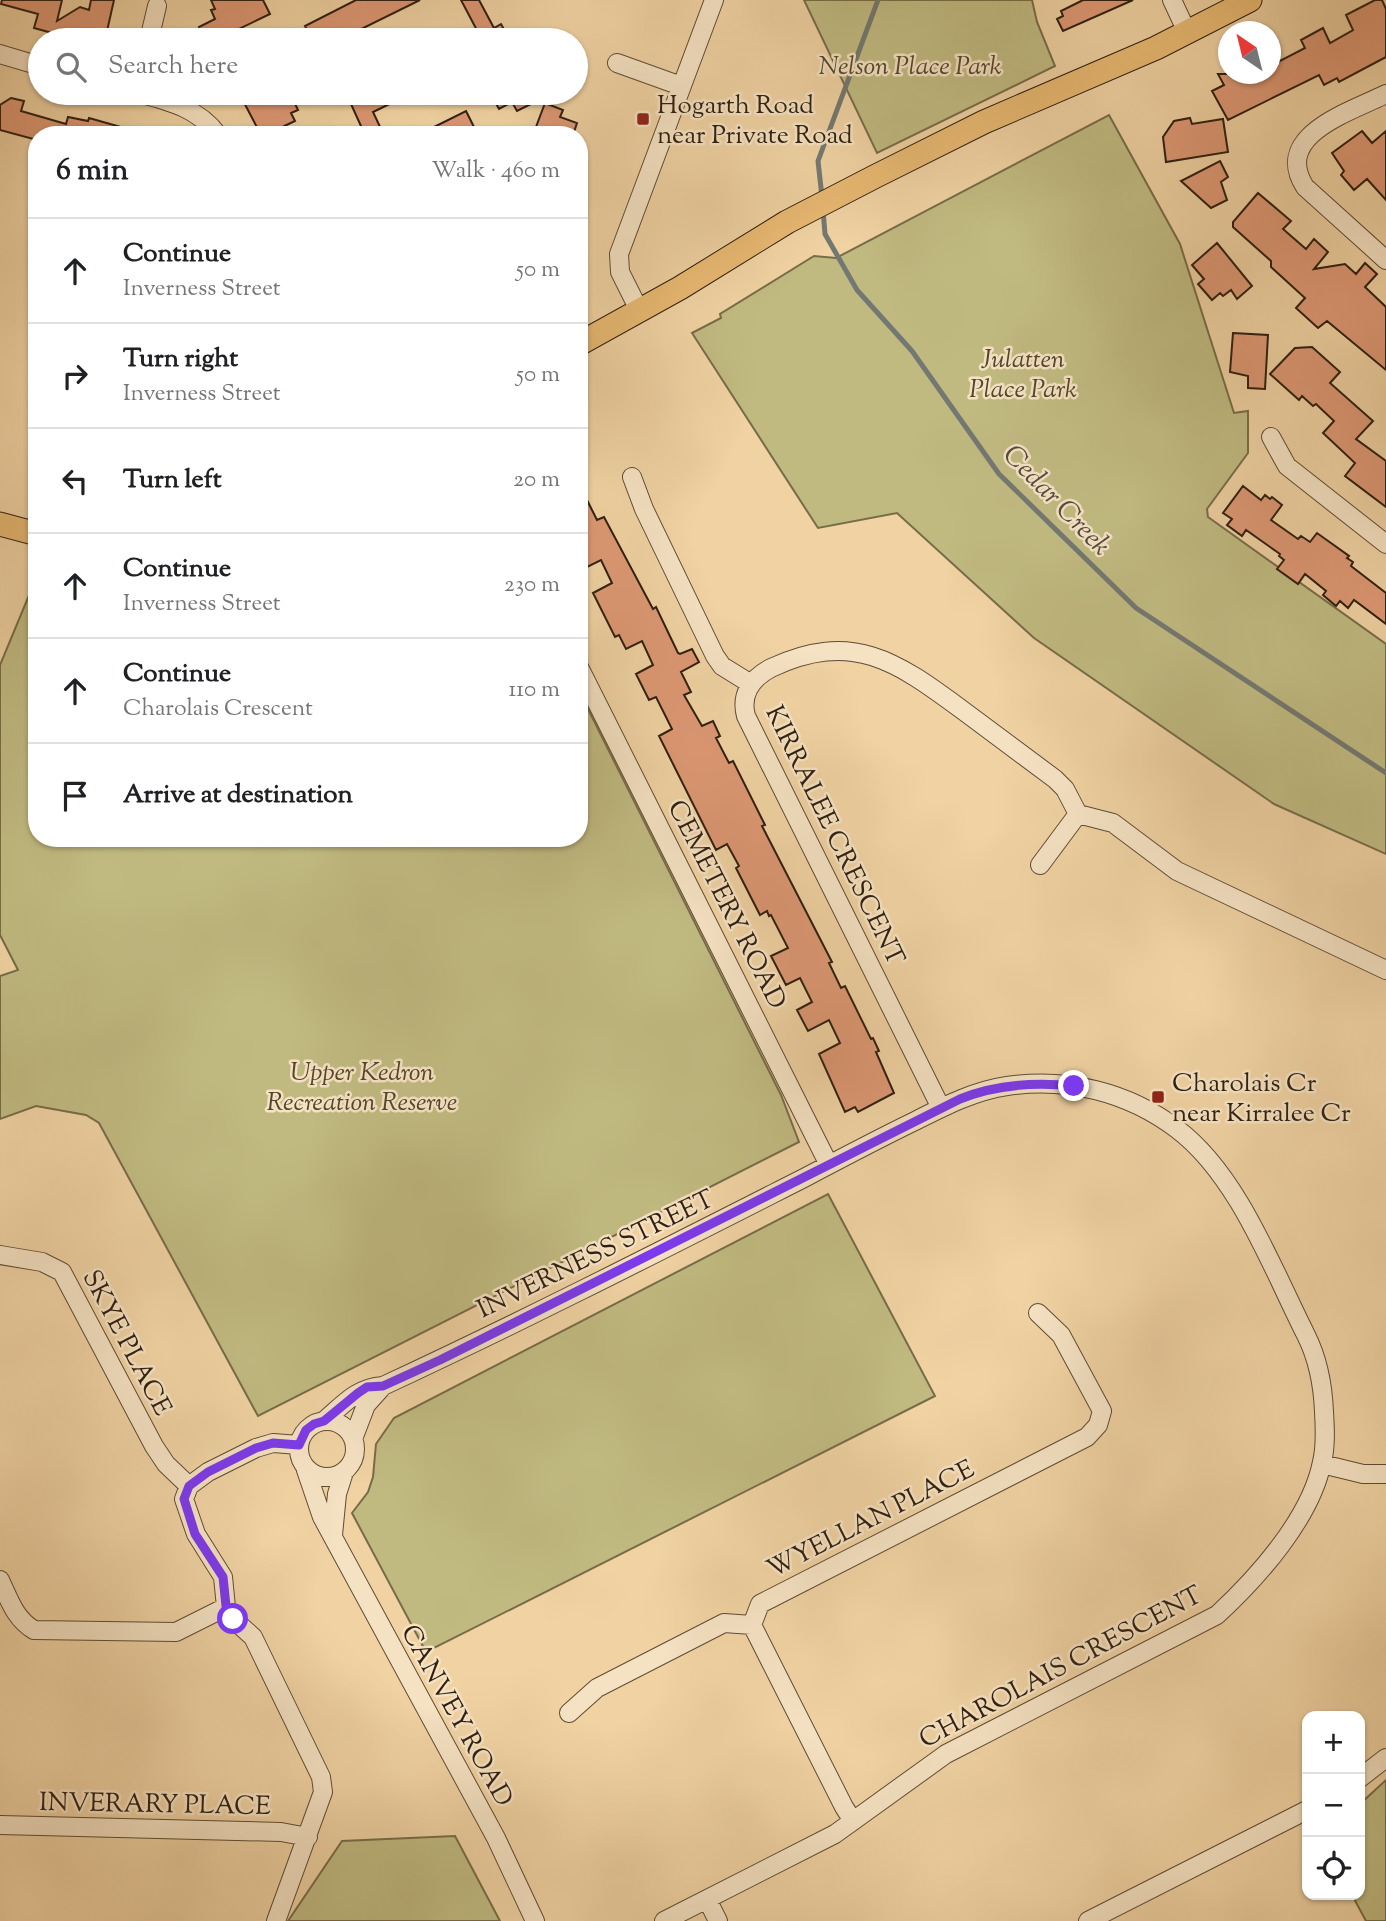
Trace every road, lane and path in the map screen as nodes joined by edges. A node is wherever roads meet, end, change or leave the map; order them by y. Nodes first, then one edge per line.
1 (714, 0) edge
2 (1172, 0) edge
3 (1250, 0) edge
4 (157, 6) dead end
5 (152, 28) edge
6 (1187, 32) junction
7 (0, 54) edge
8 (28, 62) edge
9 (617, 63) dead end
10 (681, 86) junction
11 (1386, 94) edge
12 (181, 105) edge
13 (209, 126) edge
14 (1386, 260) edge
15 (640, 312) junction
16 (588, 339) edge
17 (1271, 437) dead end
18 (632, 477) dead end
19 (0, 523) edge
20 (28, 531) edge
21 (1386, 544) edge
22 (751, 684) junction
23 (588, 685) edge
24 (1079, 814) junction
25 (1040, 864) dead end
26 (1386, 970) edge
27 (942, 1108) junction
28 (829, 1165) junction
29 (0, 1255) edge
30 (1038, 1313) dead end
31 (383, 1386) junction
32 (324, 1421) junction
33 (353, 1438) junction
34 (299, 1445) junction
35 (1322, 1464) junction
36 (306, 1469) junction
37 (344, 1472) junction
38 (1386, 1474) edge
39 (189, 1486) junction
40 (333, 1535) junction
41 (0, 1580) edge
42 (226, 1606) junction
43 (752, 1625) junction
44 (569, 1713) dead end
45 (1386, 1758) edge
46 (1365, 1774) edge
47 (1302, 1813) edge
48 (853, 1821) junction
49 (0, 1825) edge
50 (308, 1837) junction
51 (707, 1899) junction
52 (276, 1921) edge
53 (535, 1921) edge
54 (664, 1921) edge
55 (718, 1921) edge
56 (1088, 1921) edge

1 - 10 street
2 - 6 street
3 - 6 main road
4 - 5 street
6 - 15 main road
7 - 8 street
9 - 10 street
10 - 15 street
11 - 14 street
12 - 13 street
15 - 16 main road
17 - 21 street
18 - 22 street
19 - 20 main road
22 - 24 street, KIRRALEE CRESCENT
22 - 27 street, KIRRALEE CRESCENT
23 - 28 street, CEMETERY ROAD
24 - 25 street
24 - 26 street
27 - 28 street, CHAROLAIS CRESCENT
27 - 35 street, CHAROLAIS CRESCENT
28 - 31 street, INVERNESS STREET
29 - 39 street, SKYE PLACE
30 - 43 street, WYELLAN PLACE
31 - 32 street, INVERNESS STREET
31 - 33 street, INVERNESS STREET
32 - 33 street
32 - 34 street
33 - 37 street
34 - 36 street
34 - 39 street
35 - 38 street
35 - 48 street, CHAROLAIS CRESCENT
36 - 37 street
36 - 40 street, CANVEY ROAD
37 - 40 street
39 - 42 street
40 - 53 street, CANVEY ROAD
41 - 42 street
42 - 50 street
43 - 44 street
43 - 48 street
45 - 46 street
47 - 56 street
48 - 51 street, CHAROLAIS CRESCENT
49 - 50 street, INVERARY PLACE
50 - 52 street
51 - 54 street, CHAROLAIS CRESCENT
51 - 55 street

